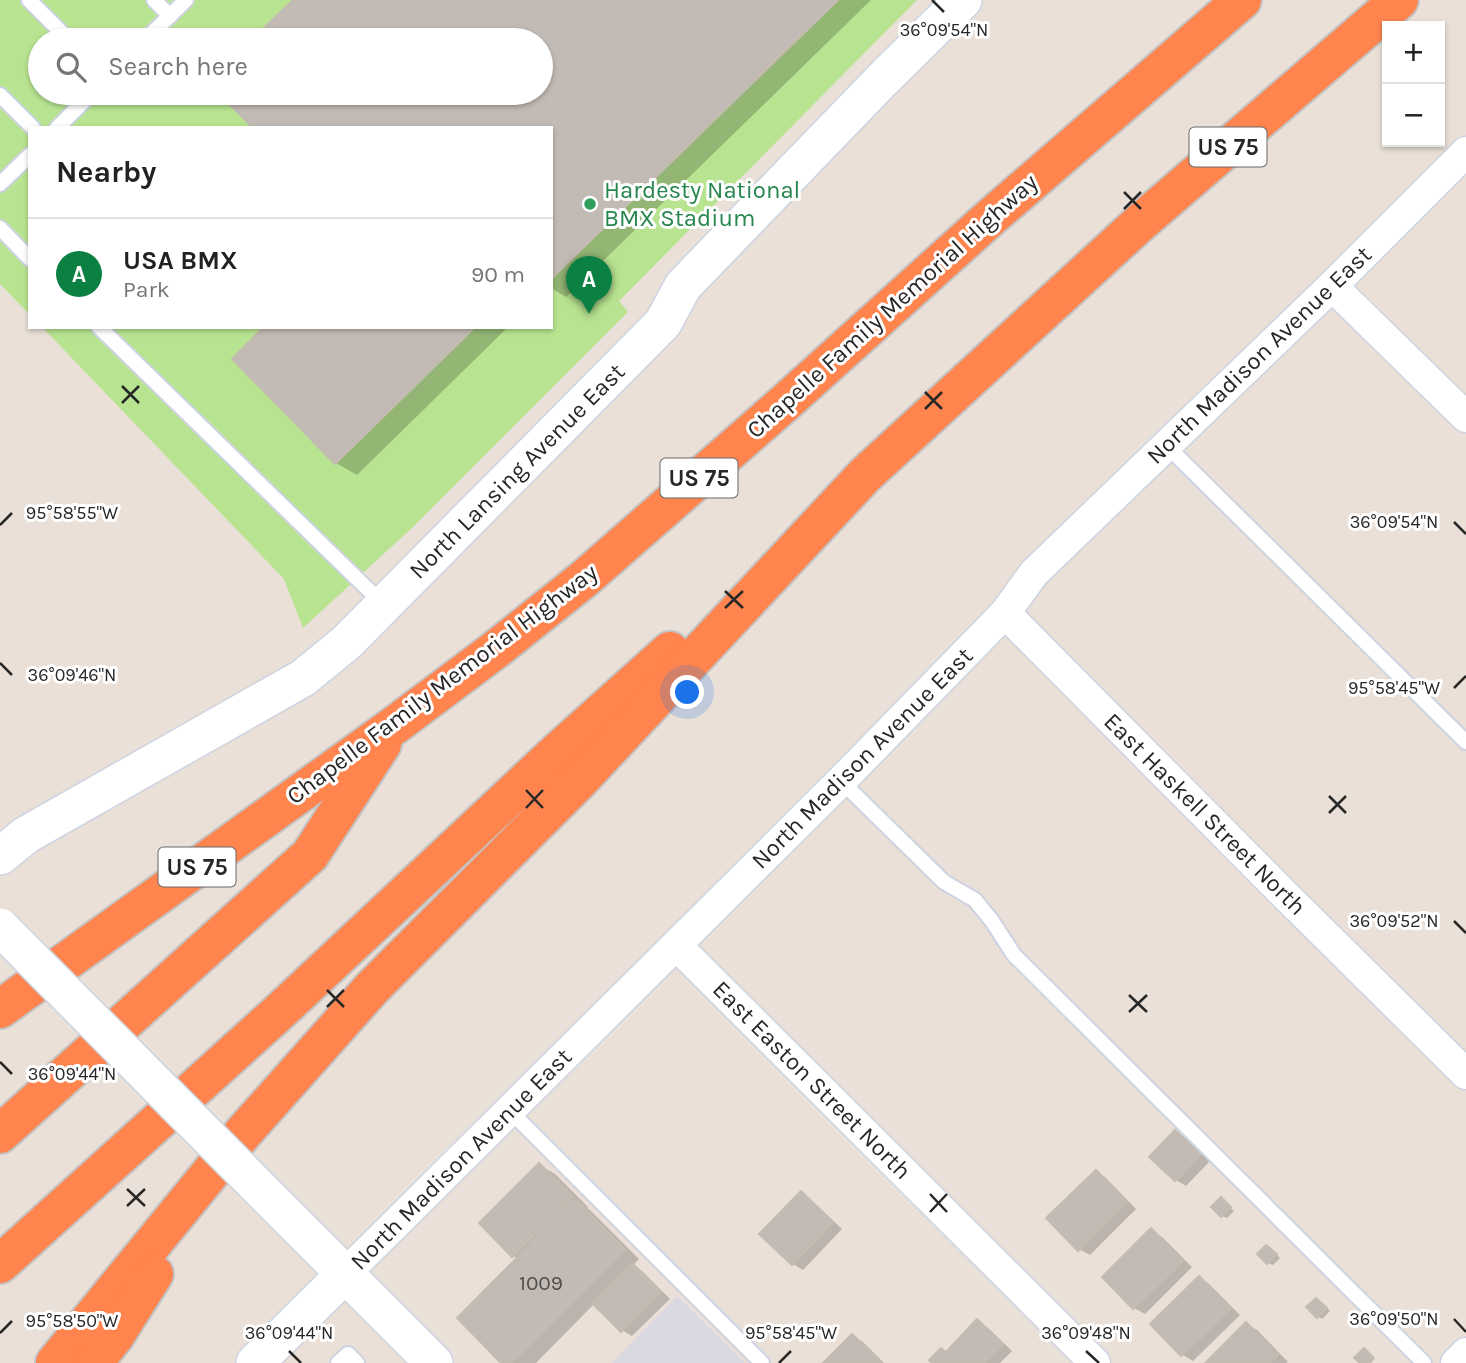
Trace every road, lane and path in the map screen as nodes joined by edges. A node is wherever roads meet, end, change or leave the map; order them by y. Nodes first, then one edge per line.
1 (29, 0) edge
2 (154, 0) edge
3 (186, 0) edge
4 (963, 0) edge
5 (1242, 0) edge
6 (1399, 0) edge
7 (170, 16) junction
8 (57, 28) edge
9 (158, 28) edge
10 (0, 95) edge
11 (80, 105) edge
12 (31, 126) edge
13 (59, 126) edge
14 (1466, 152) edge
15 (28, 157) edge
16 (0, 184) edge
17 (0, 228) edge
18 (28, 257) edge
19 (1332, 286) junction
20 (101, 329) edge
21 (1466, 417) edge
22 (1166, 445) junction
23 (865, 475) junction
24 (384, 606) junction
25 (1005, 613) junction
26 (394, 725) junction
27 (1466, 742) edge
28 (841, 781) junction
29 (0, 856) edge
30 (0, 927) edge
31 (677, 946) junction
32 (0, 1009) edge
33 (1466, 1074) edge
34 (510, 1111) junction
35 (243, 1133) junction
36 (0, 1134) edge
37 (0, 1264) edge
38 (345, 1274) junction
39 (1466, 1353) edge
40 (55, 1363) edge
41 (93, 1363) edge
42 (256, 1363) edge
43 (338, 1363) edge
44 (357, 1363) edge
45 (435, 1363) edge
46 (762, 1363) edge
47 (1095, 1363) edge
48 (1423, 1363) edge
49 (1456, 1363) edge

1 - 8 lane
2 - 7 lane
3 - 7 lane
4 - 24 street, North Lansing Avenue East
5 - 26 highway, Chapelle Family Memorial Highway / US 75
6 - 23 highway, US 75
7 - 9 lane
10 - 12 lane
11 - 13 lane
14 - 19 street, North Madison Avenue East
15 - 16 lane
17 - 18 lane
19 - 21 street
19 - 22 street, North Madison Avenue East
20 - 24 lane
22 - 25 street, North Madison Avenue East
22 - 27 lane
23 - 35 highway, US 75
23 - 37 highway
24 - 29 street, North Lansing Avenue East
25 - 28 street, North Madison Avenue East
25 - 33 street, East Haskell Street North
26 - 32 highway, Chapelle Family Memorial Highway / US 75
26 - 36 highway
28 - 31 street, North Madison Avenue East
28 - 48 lane
30 - 38 street, bridge
31 - 34 street, North Madison Avenue East
31 - 47 street, East Easton Street North
34 - 38 street, North Madison Avenue East
34 - 46 lane
35 - 40 highway, US 75
35 - 41 highway
38 - 42 street, North Madison Avenue East
38 - 45 street
39 - 49 street
43 - 44 lane

